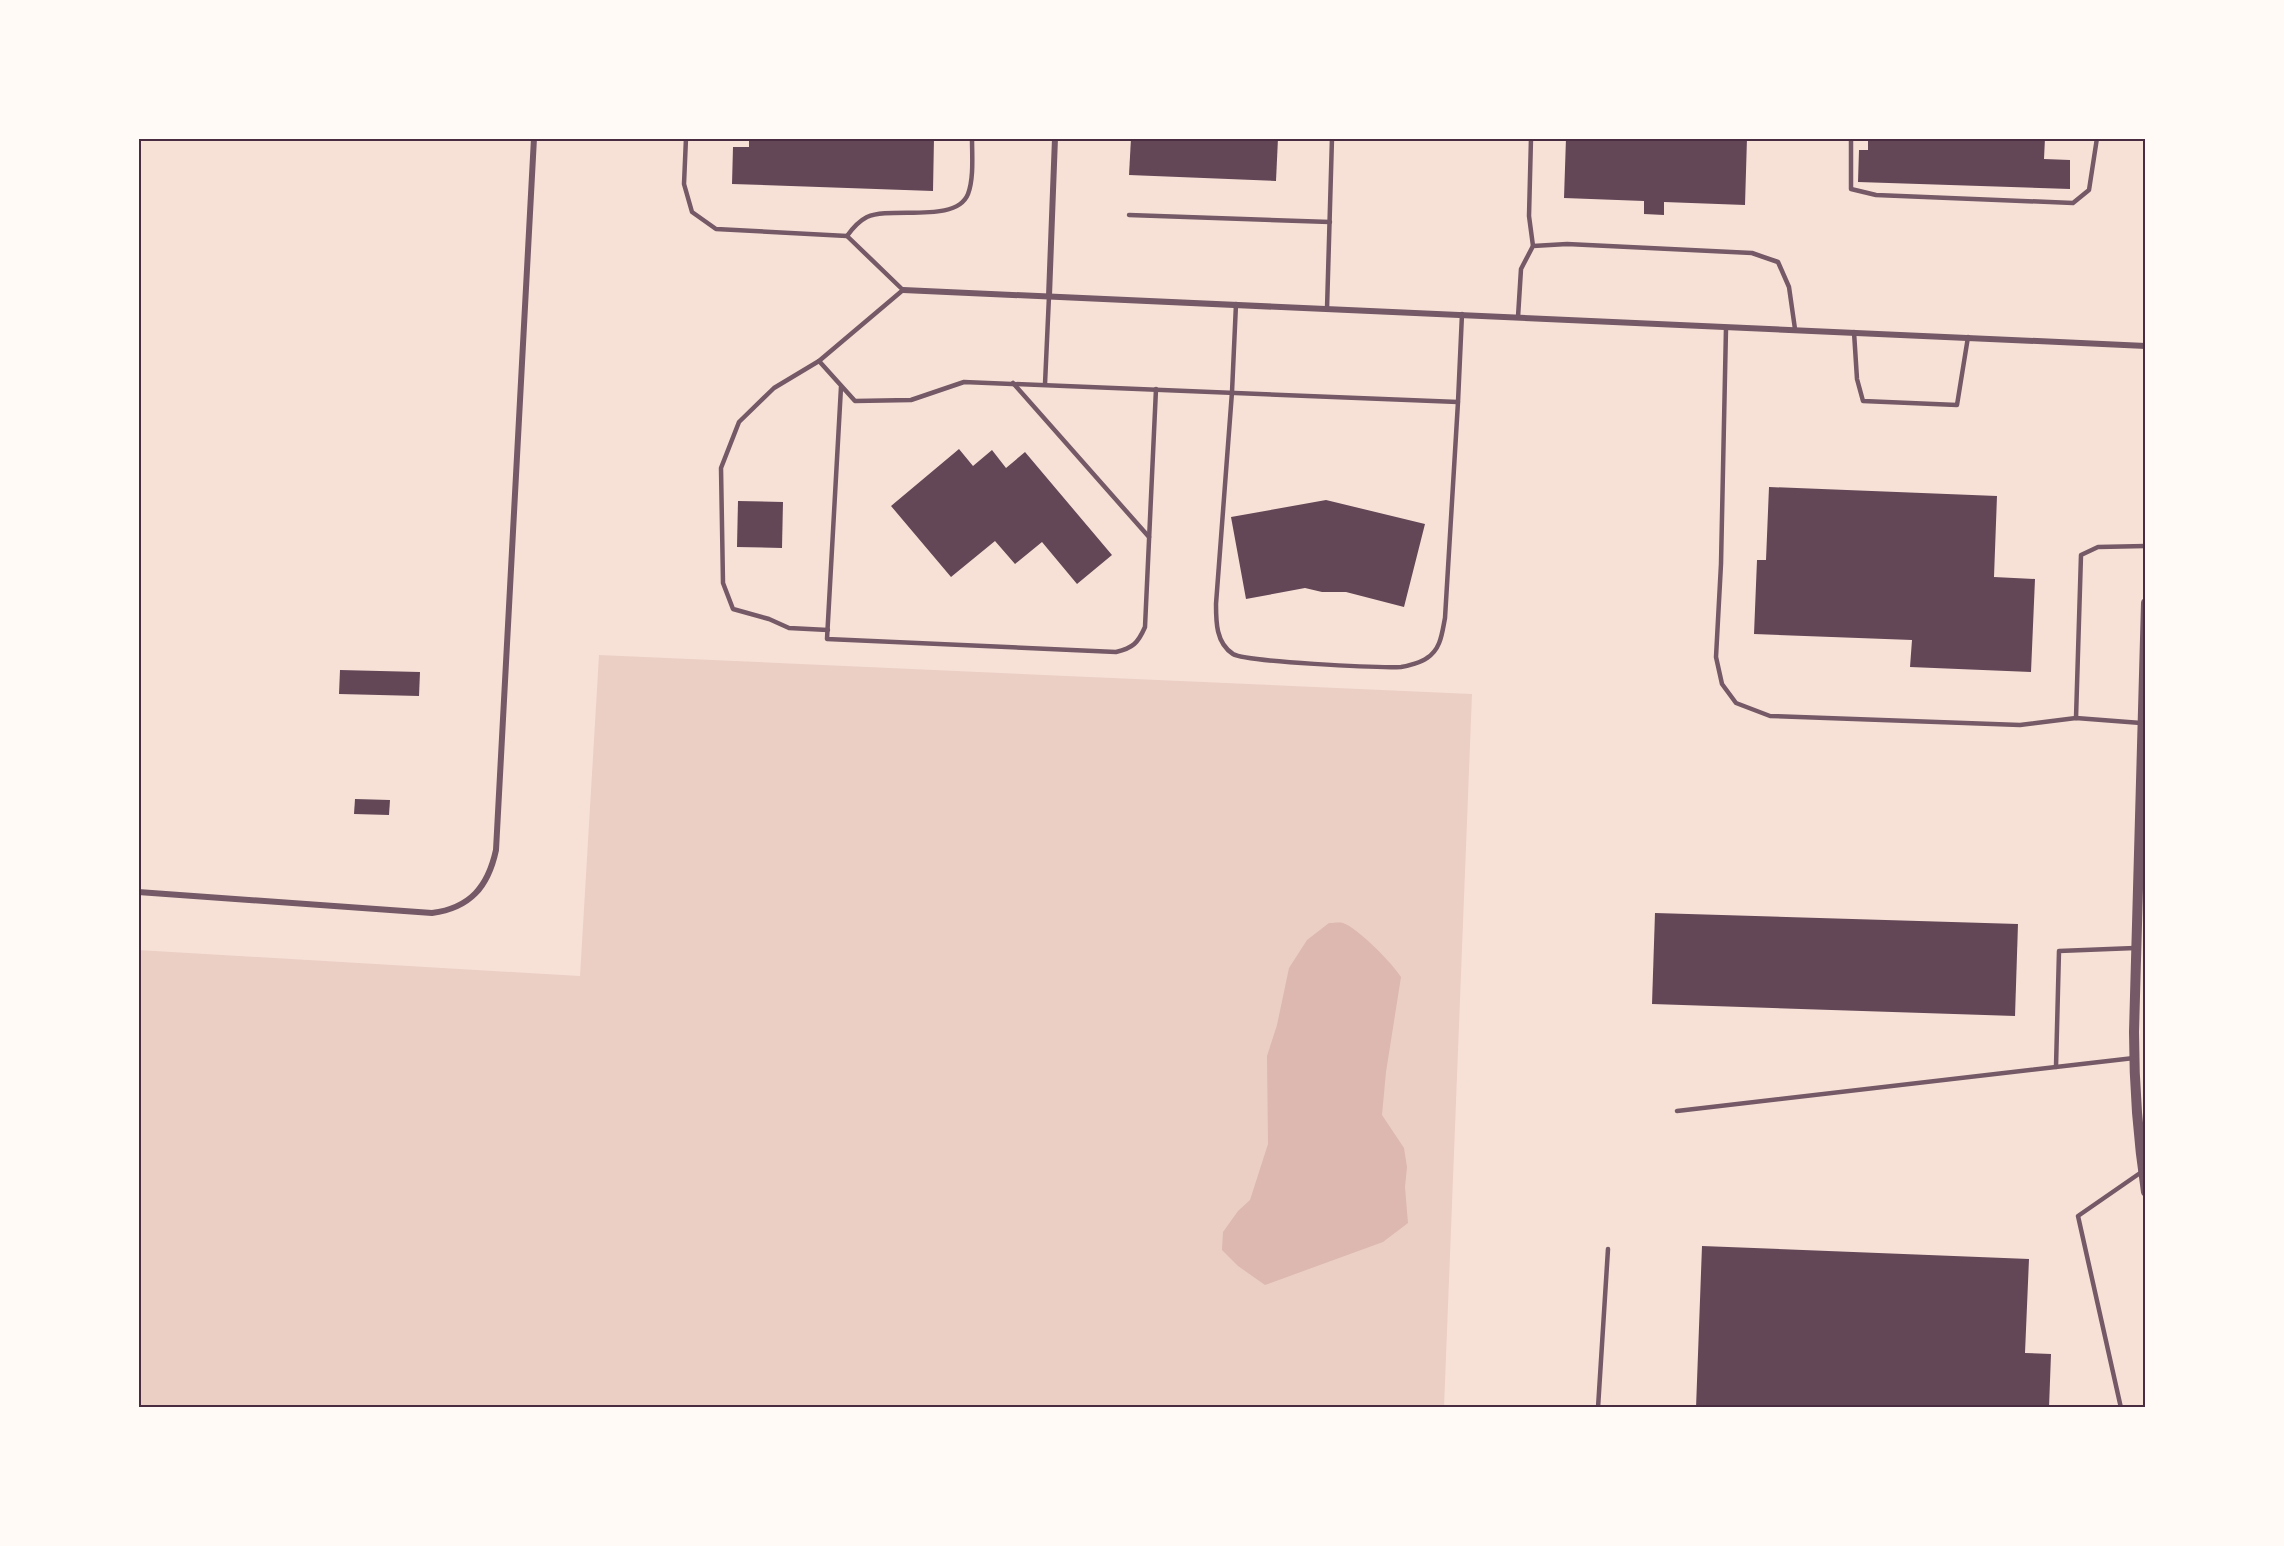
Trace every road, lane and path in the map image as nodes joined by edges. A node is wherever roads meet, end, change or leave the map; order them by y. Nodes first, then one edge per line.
1 (534, 138) edge
2 (686, 138) edge
3 (972, 138) edge
4 (1054, 138) edge
5 (1332, 138) edge
6 (1531, 138) edge
7 (1851, 138) edge
8 (2097, 138) edge
9 (1129, 215) dead end
10 (1330, 222) junction
11 (847, 236) junction
12 (1533, 246) junction
13 (903, 290) junction
14 (1049, 296) junction
15 (1236, 304) junction
16 (1327, 309) junction
17 (1462, 314) junction
18 (1518, 317) junction
19 (1726, 328) junction
20 (1795, 329) junction
21 (1854, 332) junction
22 (1968, 337) junction
23 (2146, 346) edge
24 (819, 361) junction
25 (1013, 383) junction
26 (1045, 384) junction
27 (842, 385) junction
28 (1156, 389) junction
29 (1232, 392) junction
30 (1458, 402) junction
31 (1149, 537) junction
32 (2146, 546) edge
33 (2146, 603) edge
34 (828, 630) junction
35 (2076, 718) junction
36 (2142, 723) junction
37 (2144, 738) edge
38 (138, 892) edge
39 (2135, 948) junction
40 (2134, 1058) junction
41 (2056, 1067) junction
42 (1677, 1112) dead end
43 (2143, 1171) junction
44 (2146, 1191) edge
45 (1608, 1249) dead end
46 (1598, 1408) edge
47 (2121, 1408) edge

1 - 38 street
2 - 11 lane
3 - 11 lane
4 - 14 street
5 - 10 lane
6 - 12 lane
7 - 8 lane
9 - 10 lane
10 - 16 lane
11 - 13 lane
12 - 18 lane
12 - 20 lane
13 - 14 street
13 - 24 lane
14 - 15 street
14 - 26 lane
15 - 16 street
15 - 29 lane
16 - 17 street
17 - 18 street
17 - 30 lane
18 - 19 street
19 - 20 street
19 - 35 lane
20 - 21 street
21 - 22 street
21 - 22 lane
22 - 23 street
24 - 27 lane
24 - 34 lane
25 - 26 lane
25 - 27 lane
25 - 31 lane
26 - 28 lane
27 - 34 lane
28 - 29 lane
28 - 31 lane
29 - 30 lane
29 - 30 lane
31 - 34 lane
32 - 35 lane
33 - 36 street
35 - 36 lane
36 - 37 street
37 - 39 street
39 - 40 street
39 - 41 lane
40 - 41 lane
40 - 43 street
41 - 42 lane
43 - 44 street
43 - 47 lane
45 - 46 lane

